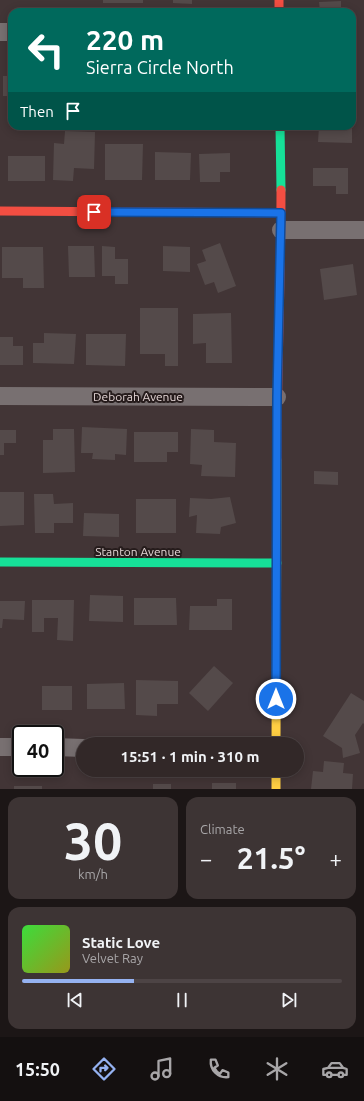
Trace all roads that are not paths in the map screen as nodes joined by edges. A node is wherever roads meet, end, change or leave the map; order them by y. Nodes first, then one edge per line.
1 (280, 130) edge
2 (0, 211) edge
3 (281, 221) junction
4 (364, 230) edge
5 (0, 396) edge
6 (277, 397) junction
7 (0, 562) edge
8 (277, 563) junction
9 (276, 737) edge
10 (0, 747) edge
11 (12, 747) edge
12 (64, 747) edge
13 (76, 748) edge
14 (276, 777) edge
15 (276, 789) edge

1 - 3 street
2 - 3 street
3 - 4 street
3 - 6 street
5 - 6 street, Deborah Avenue
6 - 8 street
7 - 8 street, Stanton Avenue
8 - 9 street
10 - 11 street
12 - 13 street
14 - 15 street

